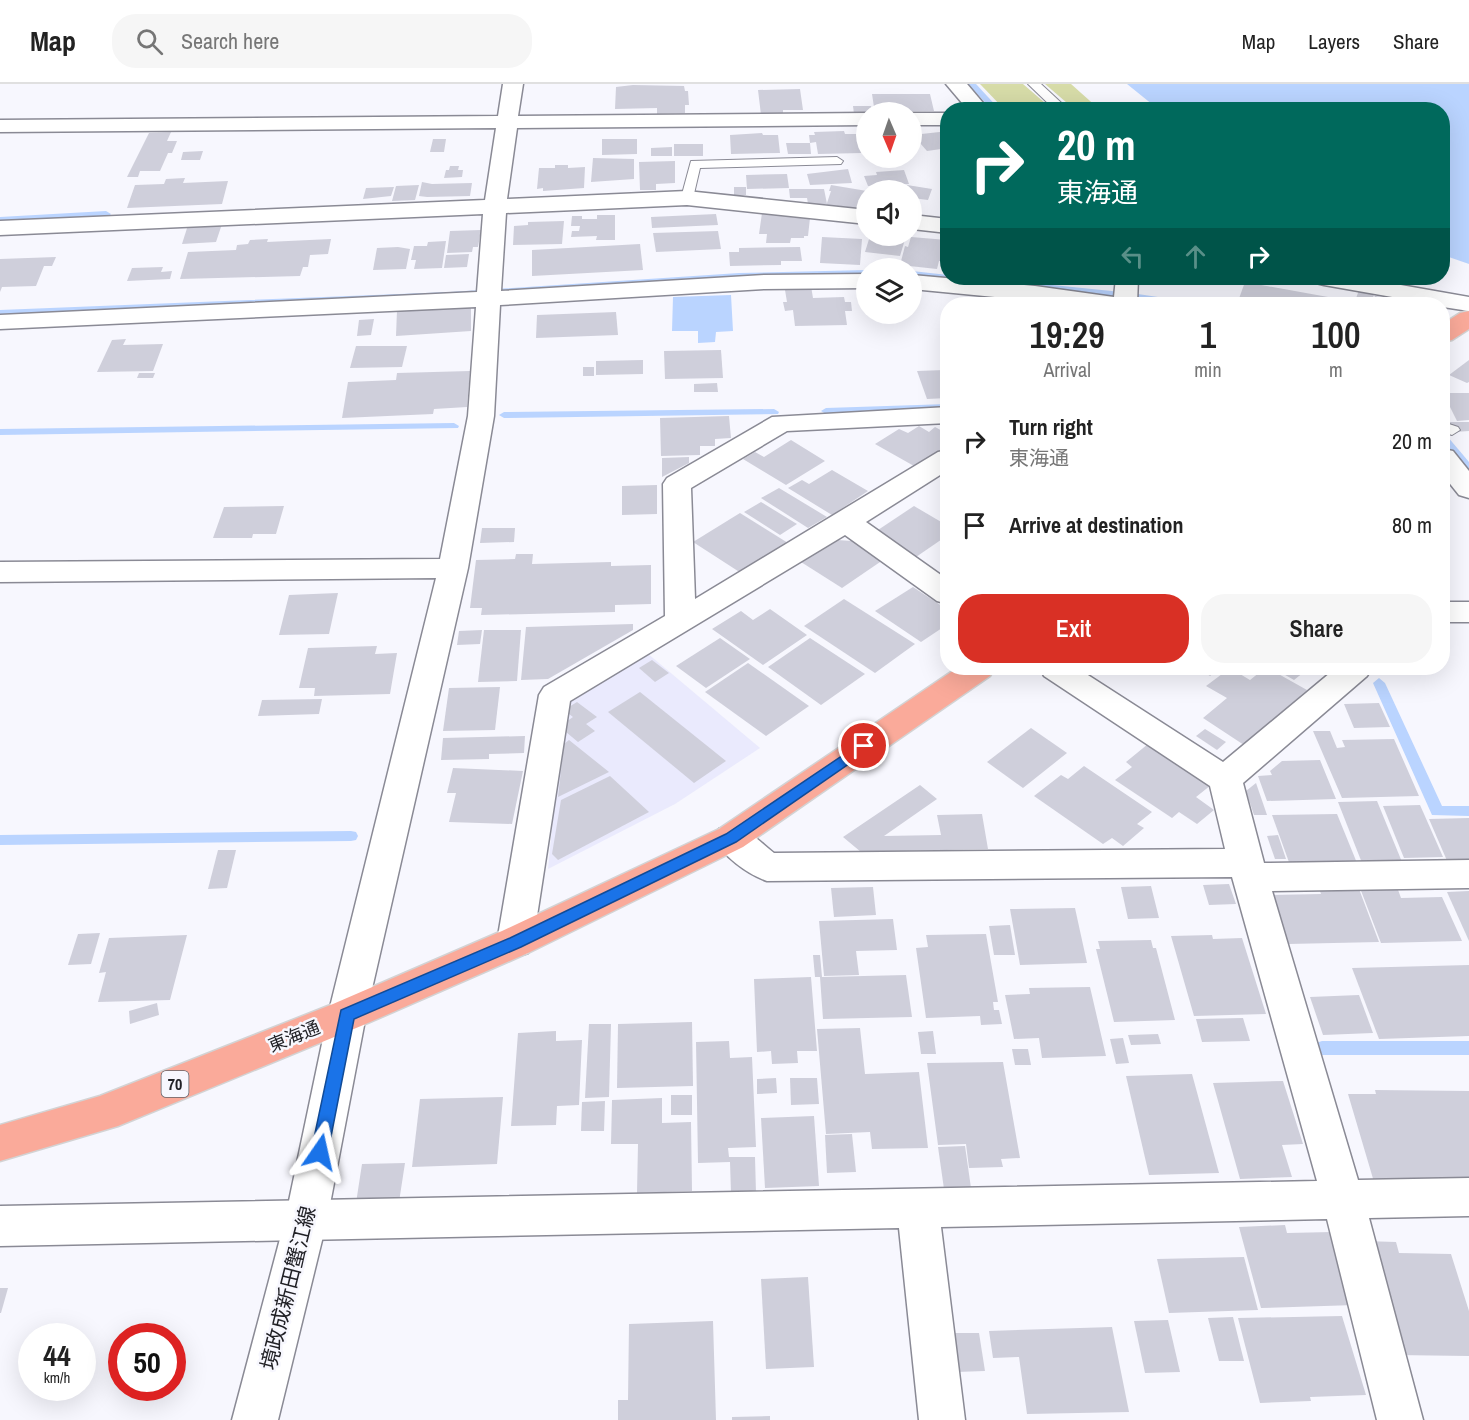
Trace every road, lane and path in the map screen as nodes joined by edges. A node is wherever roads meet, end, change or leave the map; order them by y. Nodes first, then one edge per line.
1 (513, 84) edge
2 (956, 84) edge
3 (1034, 84) edge
4 (972, 102) edge
5 (1054, 102) edge
6 (856, 119) edge
7 (922, 119) edge
8 (940, 119) edge
9 (506, 122) junction
10 (0, 126) edge
11 (837, 161) dead end
12 (687, 198) junction
13 (495, 206) junction
14 (856, 216) edge
15 (922, 223) edge
16 (940, 225) edge
17 (0, 228) edge
18 (856, 281) edge
19 (922, 283) edge
20 (940, 285) edge
21 (946, 285) edge
22 (1363, 285) edge
23 (490, 290) junction
24 (1124, 296) edge
25 (1430, 297) edge
26 (1450, 301) edge
27 (1469, 304) edge
28 (1469, 318) edge
29 (0, 322) edge
30 (1450, 330) edge
31 (940, 416) edge
32 (940, 463) edge
33 (1450, 466) edge
34 (1469, 489) edge
35 (846, 522) junction
36 (453, 568) junction
37 (0, 572) edge
38 (940, 588) edge
39 (1450, 612) edge
40 (1469, 612) edge
41 (680, 620) junction
42 (969, 675) edge
43 (1066, 675) edge
44 (1348, 675) edge
45 (1225, 779) junction
46 (731, 838) junction
47 (1248, 870) junction
48 (1469, 874) edge
49 (515, 942) junction
50 (347, 1015) junction
51 (0, 1143) edge
52 (1469, 1197) edge
53 (1342, 1198) junction
54 (918, 1208) junction
55 (306, 1220) junction
56 (0, 1226) edge
57 (255, 1420) edge
58 (942, 1420) edge
59 (1400, 1420) edge

1 - 9 street, 境政成新田蟹江線
2 - 4 street
3 - 5 lane
6 - 9 street
7 - 8 street
9 - 10 street
9 - 13 street, 境政成新田蟹江線
11 - 12 lane
12 - 13 street
12 - 14 street
13 - 17 street
13 - 23 street, 境政成新田蟹江線
15 - 16 street
18 - 23 street
19 - 20 street
21 - 24 street
22 - 25 street
23 - 29 street
23 - 36 street, 境政成新田蟹江線
26 - 27 street
28 - 30 main road
31 - 41 street
32 - 35 street
33 - 34 street
35 - 38 street
35 - 41 street
36 - 37 street
36 - 50 street, 境政成新田蟹江線
39 - 40 street
41 - 49 street
42 - 46 main road, 東海通 / 70
43 - 45 street
44 - 45 street
45 - 47 street
46 - 47 street
46 - 49 main road, 東海通 / 70
47 - 48 street
47 - 53 street
49 - 50 main road, 東海通 / 70
50 - 51 main road, 東海通 / 70
50 - 55 street, 境政成新田蟹江線
52 - 53 street
53 - 54 street
53 - 59 street
54 - 55 street
54 - 58 street
55 - 56 street
55 - 57 street, 境政成新田蟹江線

